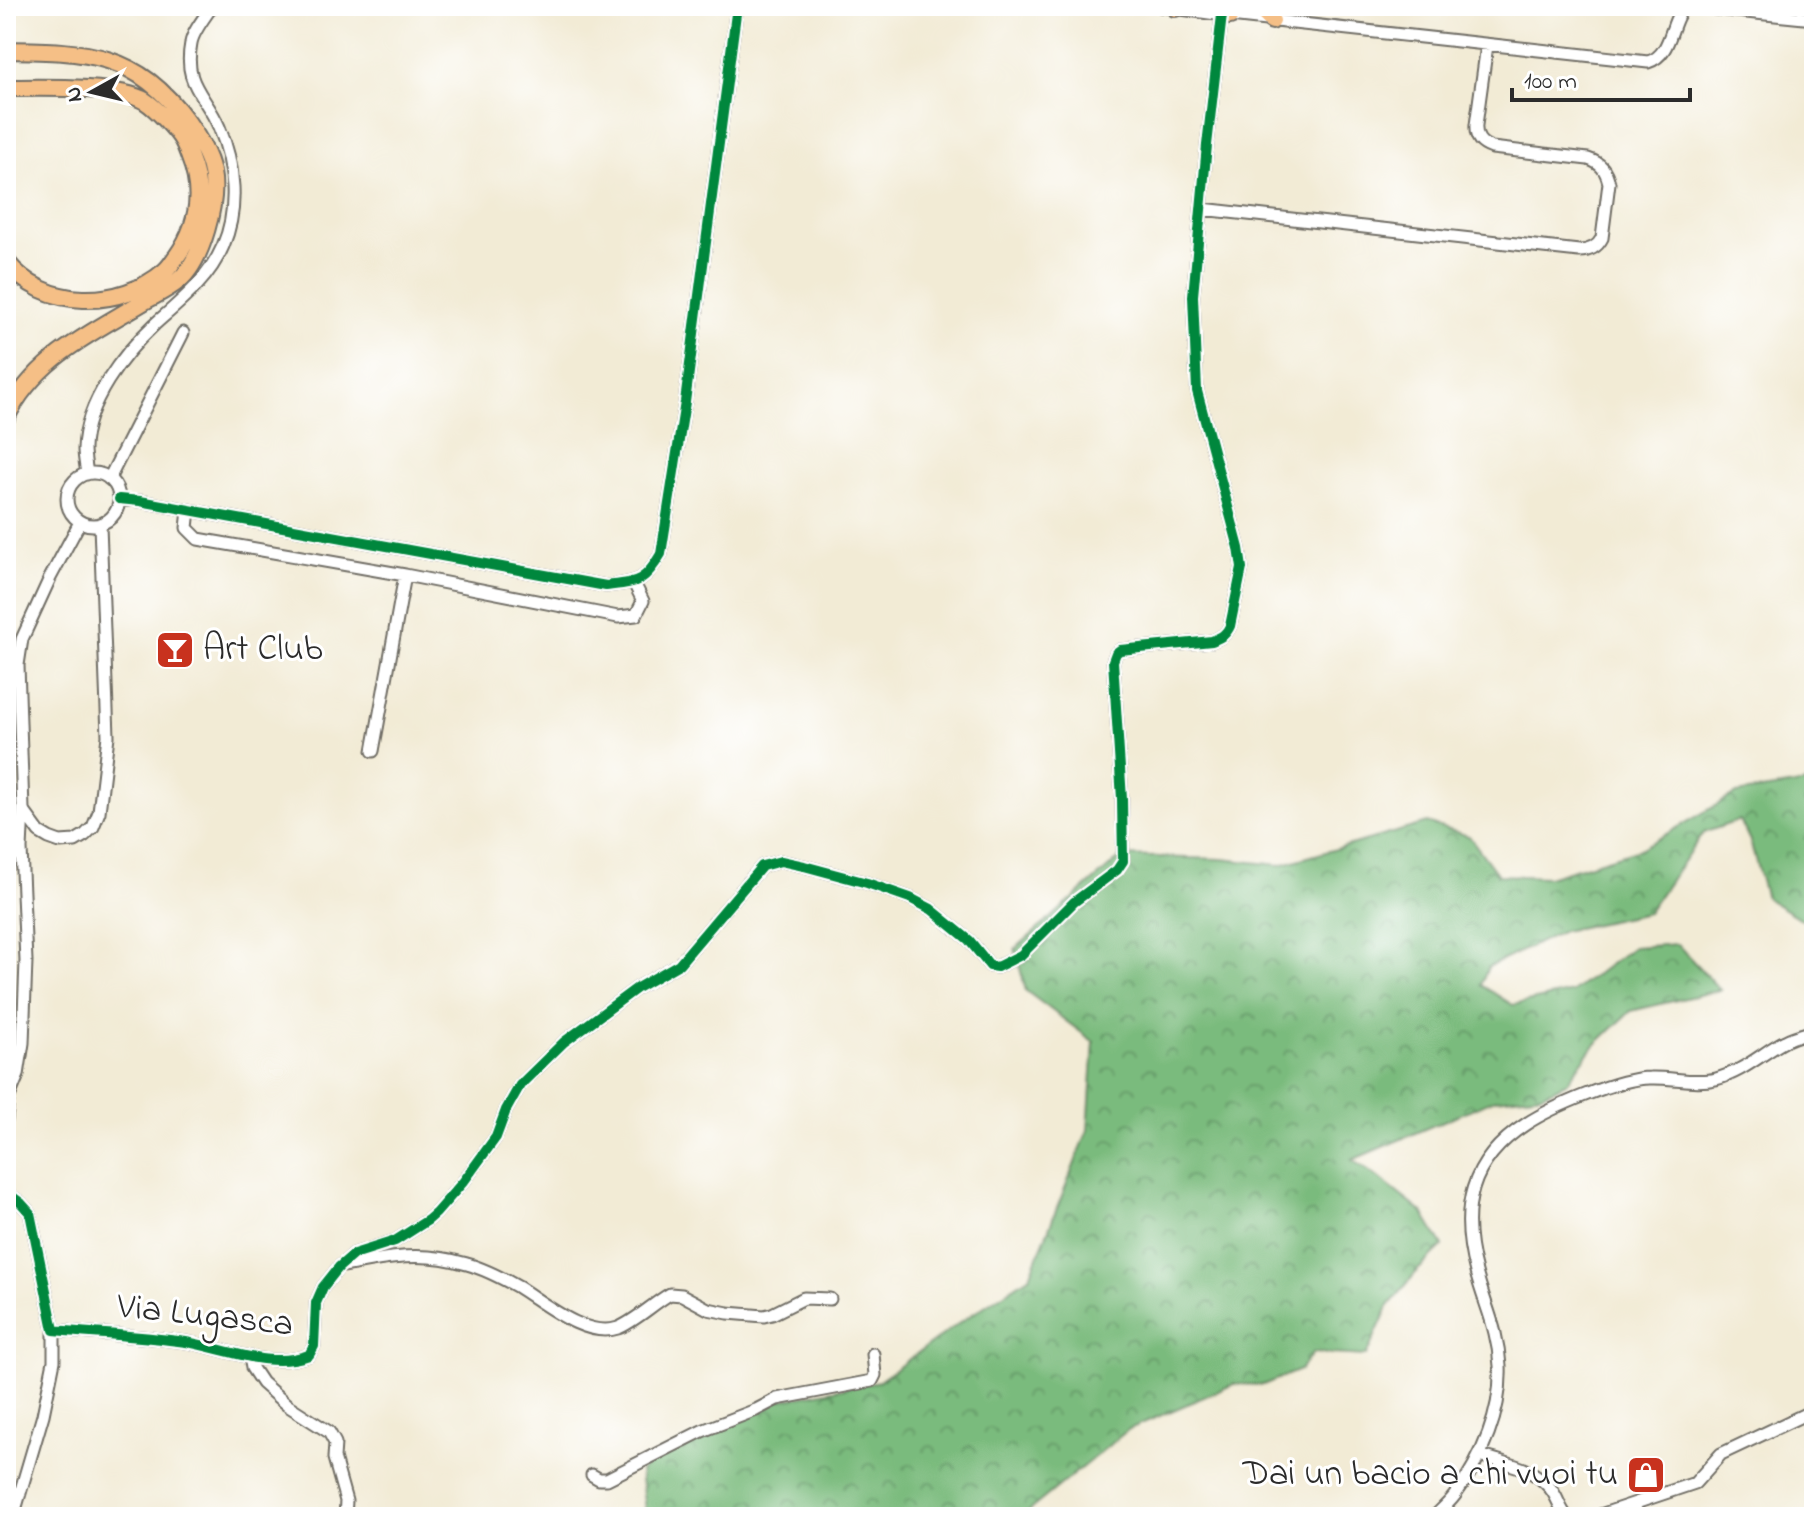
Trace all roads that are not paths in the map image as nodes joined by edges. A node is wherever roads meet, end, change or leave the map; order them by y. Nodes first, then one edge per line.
1 (212, 6) edge
2 (737, 6) edge
3 (1256, 6) edge
4 (1171, 7) edge
5 (1226, 11) edge
6 (1814, 19) edge
7 (1272, 21) junction
8 (1487, 45) junction
9 (6, 50) edge
10 (8, 88) edge
11 (1202, 209) junction
12 (6, 261) edge
13 (183, 333) dead end
14 (6, 418) edge
15 (87, 474) junction
16 (109, 479) junction
17 (119, 499) junction
18 (189, 510) junction
19 (80, 522) junction
20 (100, 525) junction
21 (405, 575) junction
22 (634, 583) junction
23 (373, 751) dead end
24 (23, 809) junction
25 (1814, 1031) edge
26 (6, 1120) edge
27 (6, 1192) edge
28 (339, 1267) junction
29 (830, 1299) dead end
30 (54, 1330) junction
31 (873, 1354) dead end
32 (250, 1357) junction
33 (1814, 1410) edge
34 (1480, 1455) junction
35 (592, 1475) dead end
36 (1633, 1505) junction
37 (13, 1517) edge
38 (345, 1517) edge
39 (1434, 1517) edge
40 (1567, 1517) edge
41 (1594, 1517) edge
42 (1640, 1517) edge

1 - 15 street
2 - 22 street
3 - 7 highway
4 - 5 street
5 - 7 street
5 - 11 street
6 - 8 street
7 - 8 street
8 - 11 street
9 - 14 highway
10 - 12 highway
11 - 28 street
13 - 16 street
15 - 16 street
15 - 19 street
16 - 17 street
17 - 18 street
17 - 20 street
18 - 21 street
18 - 22 street
19 - 20 street
19 - 24 street
20 - 24 street
21 - 22 street
21 - 23 street
24 - 26 street
25 - 34 street
27 - 30 street
28 - 29 street
28 - 32 street, Via Lugasca
30 - 32 street, Via Lugasca
30 - 37 street
31 - 35 street
32 - 38 street
33 - 36 street
34 - 39 street
34 - 40 street
36 - 41 street
36 - 42 street

